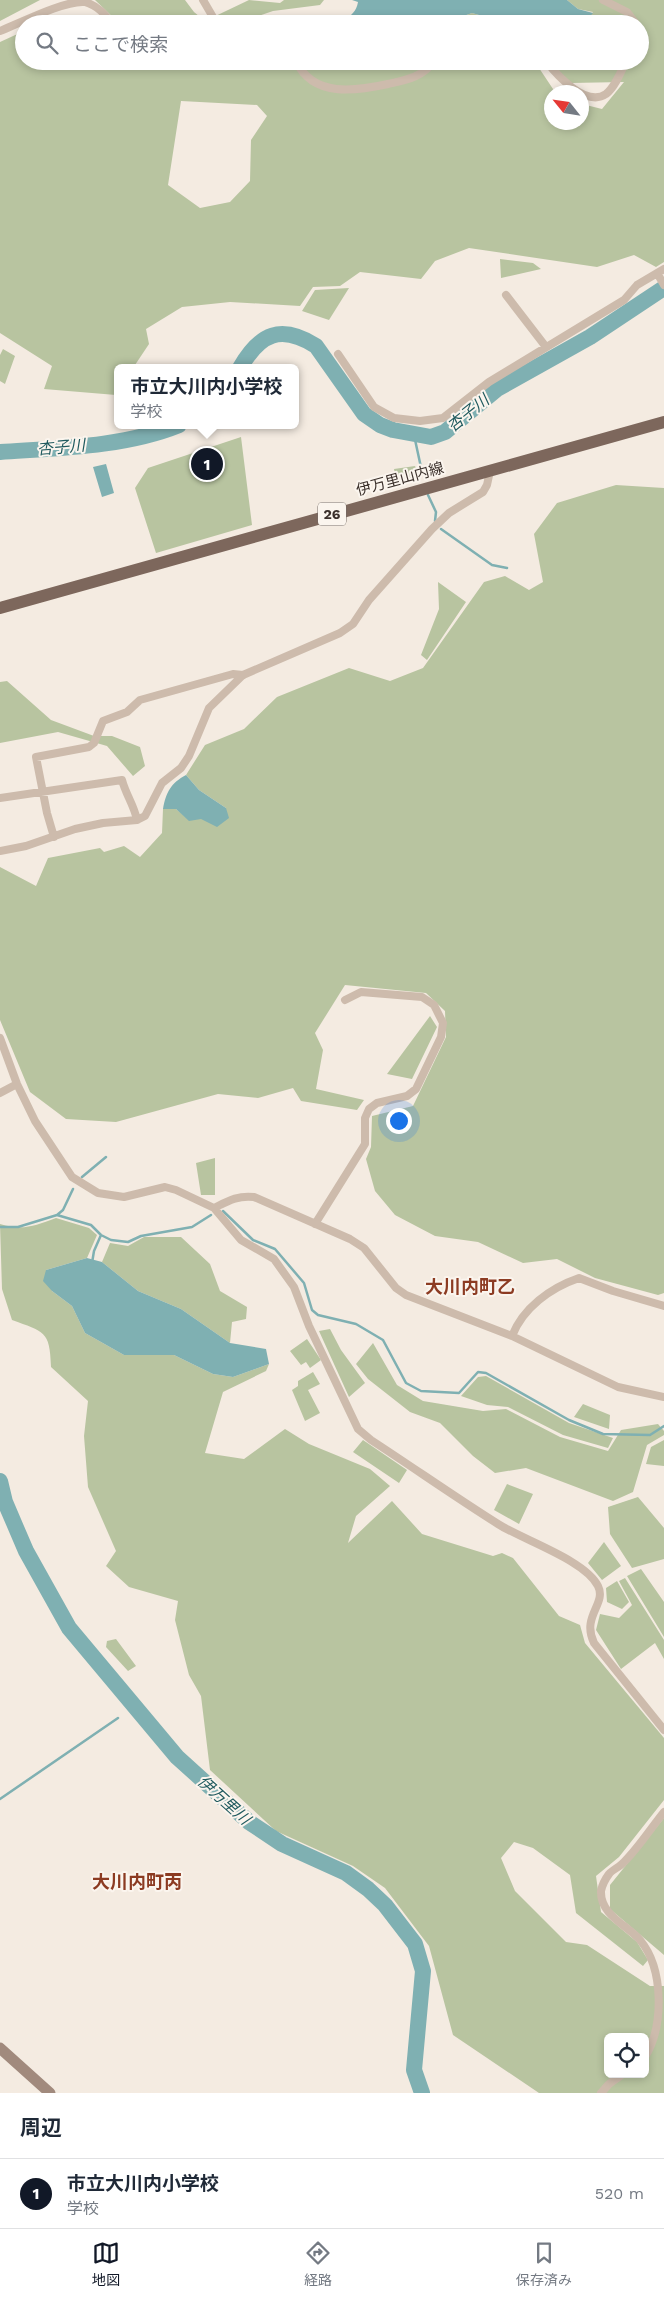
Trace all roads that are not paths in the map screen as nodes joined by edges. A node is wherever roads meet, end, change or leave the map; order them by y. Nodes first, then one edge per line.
1 (203, 0) edge
2 (603, 0) edge
3 (38, 15) edge
4 (104, 15) edge
5 (212, 15) edge
6 (629, 15) edge
7 (15, 25) edge
8 (0, 31) edge
9 (302, 70) edge
10 (425, 70) edge
11 (554, 70) edge
12 (621, 70) edge
13 (660, 271) edge
14 (664, 285) edge
15 (506, 295) dead end
16 (546, 347) junction
17 (338, 354) dead end
18 (664, 422) edge
19 (490, 471) junction
20 (0, 608) edge
21 (243, 675) junction
22 (43, 792) junction
23 (0, 798) edge
24 (137, 820) junction
25 (54, 837) junction
26 (0, 851) edge
27 (346, 1000) dead end
28 (0, 1038) edge
29 (17, 1084) junction
30 (0, 1093) edge
31 (214, 1208) junction
32 (315, 1224) junction
33 (664, 1306) edge
34 (512, 1336) junction
35 (664, 1397) edge
36 (664, 1730) edge
37 (664, 1812) edge
38 (0, 2048) edge
39 (649, 2050) edge
40 (617, 2078) edge
41 (50, 2093) edge
42 (602, 2093) edge

1 - 5 street
2 - 6 street
3 - 4 street
7 - 8 street
9 - 10 street
11 - 12 street
13 - 14 street
13 - 16 street
15 - 16 street
16 - 17 street
18 - 19 main road, 伊万里山内線 / 26
19 - 20 main road, 伊万里山内線 / 26
19 - 21 street
21 - 22 street
21 - 24 street
22 - 23 street
22 - 24 street
22 - 25 street
24 - 25 street
25 - 26 street
27 - 32 street
28 - 29 street
29 - 30 street
29 - 31 street
31 - 32 street
31 - 36 street
32 - 34 street
33 - 34 street
34 - 35 street
37 - 39 street
38 - 41 main road
40 - 42 street

